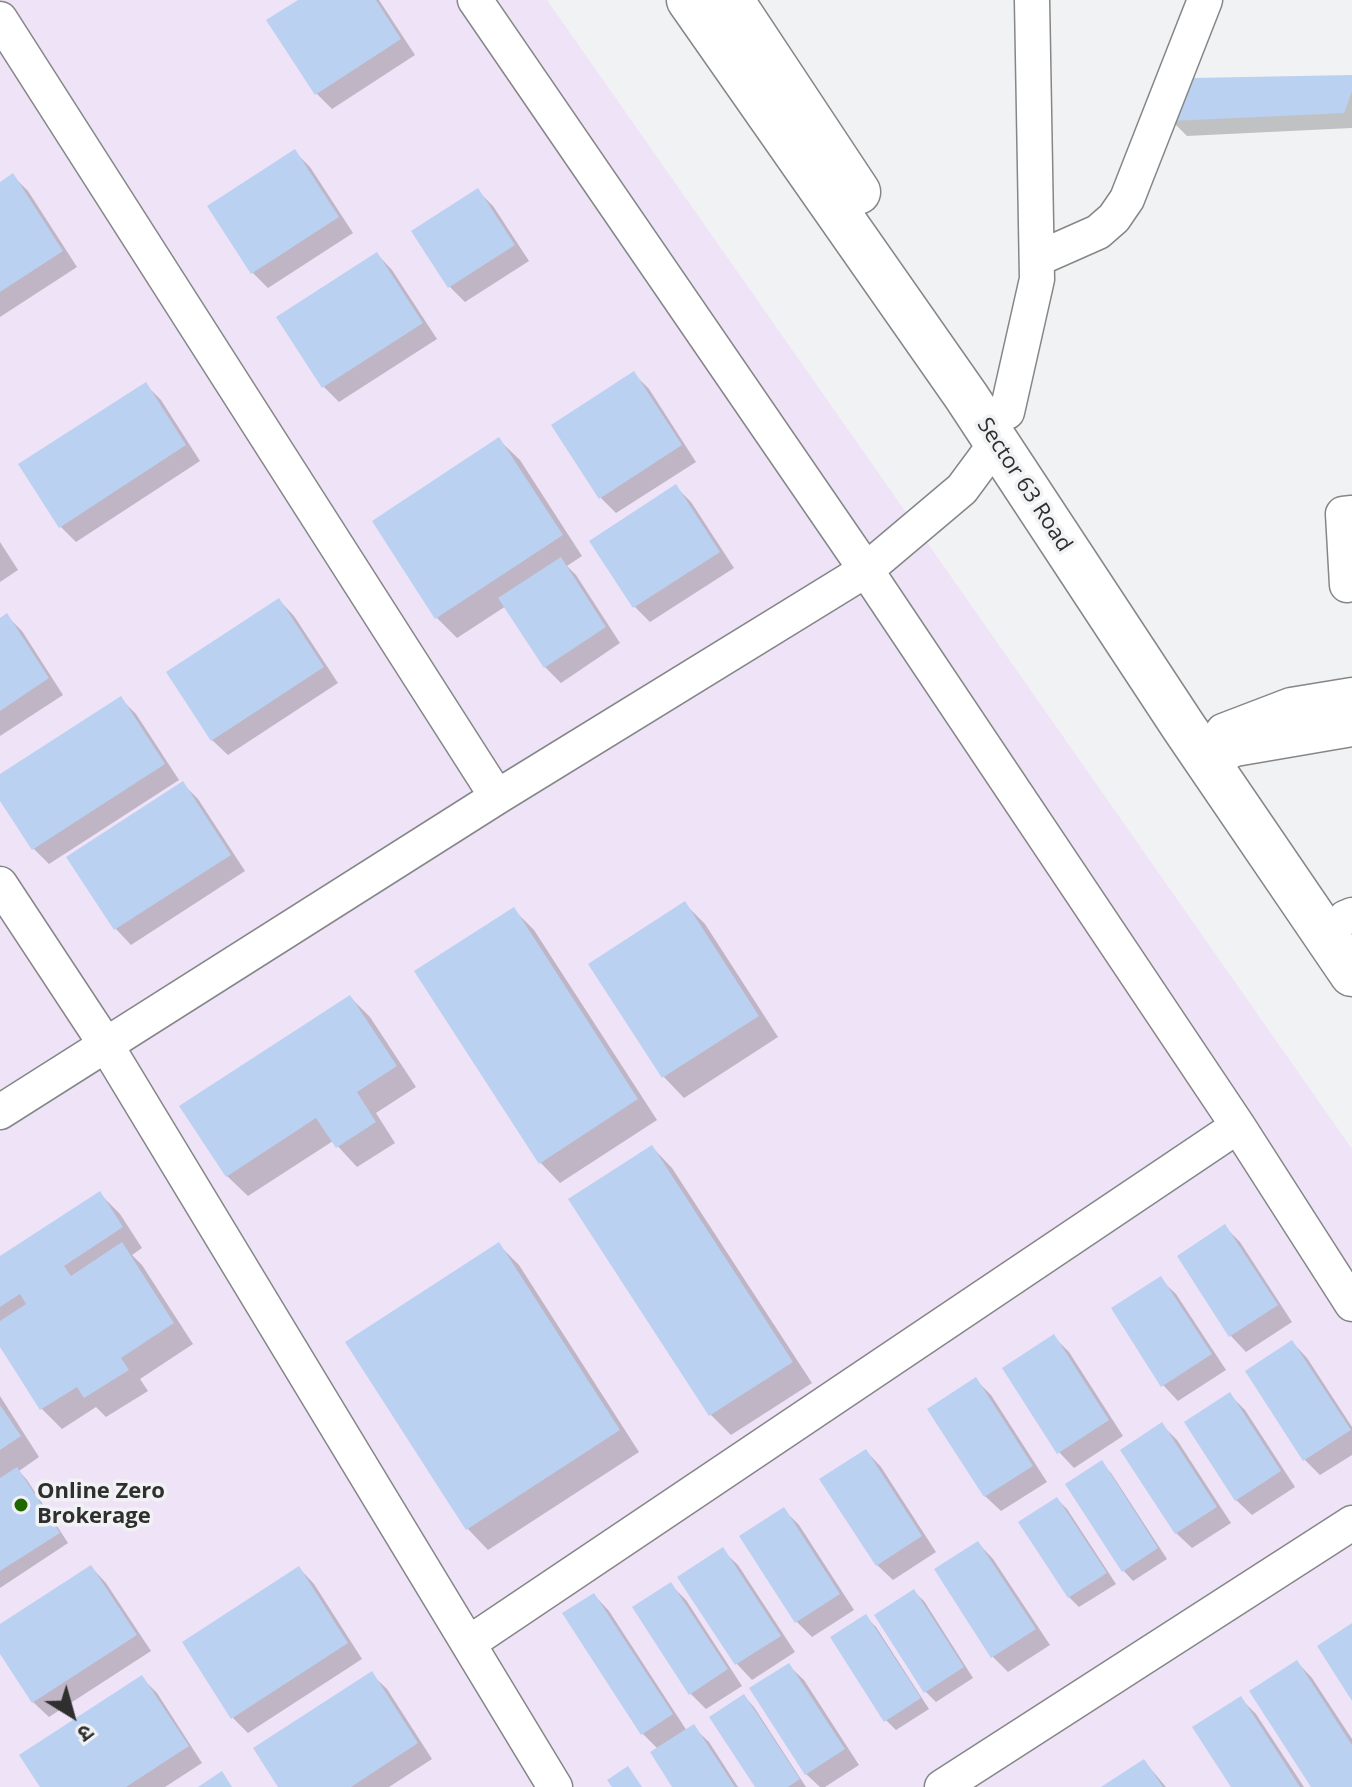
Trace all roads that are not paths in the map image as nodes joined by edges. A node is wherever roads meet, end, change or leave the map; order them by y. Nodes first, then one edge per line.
1 (475, 0) edge
2 (1033, 0) edge
3 (1205, 0) edge
4 (712, 5) edge
5 (0, 19) edge
6 (1037, 259) junction
7 (1002, 427) junction
8 (1349, 505) edge
9 (866, 570) junction
10 (1347, 585) dead end
11 (1352, 695) edge
12 (1352, 729) edge
13 (1222, 747) junction
14 (497, 797) junction
15 (0, 884) edge
16 (1350, 921) edge
17 (1352, 974) edge
18 (106, 1045) junction
19 (0, 1112) edge
20 (1238, 1126) junction
21 (1352, 1304) edge
22 (1352, 1523) edge
23 (469, 1643) junction
24 (555, 1787) edge
25 (942, 1787) edge

1 - 9 street
2 - 6 street
3 - 6 street
4 - 7 street, Sector 63 Road
5 - 14 street
6 - 7 street
7 - 9 street
7 - 13 street, Sector 63 Road
8 - 10 street
9 - 14 street
9 - 20 street
11 - 13 street
12 - 13 street
13 - 16 street, Sector 63 Road
13 - 17 street, Sector 63 Road
14 - 18 street
15 - 18 street
18 - 19 street
18 - 23 street
20 - 21 street
20 - 23 street
22 - 25 street
23 - 24 street

